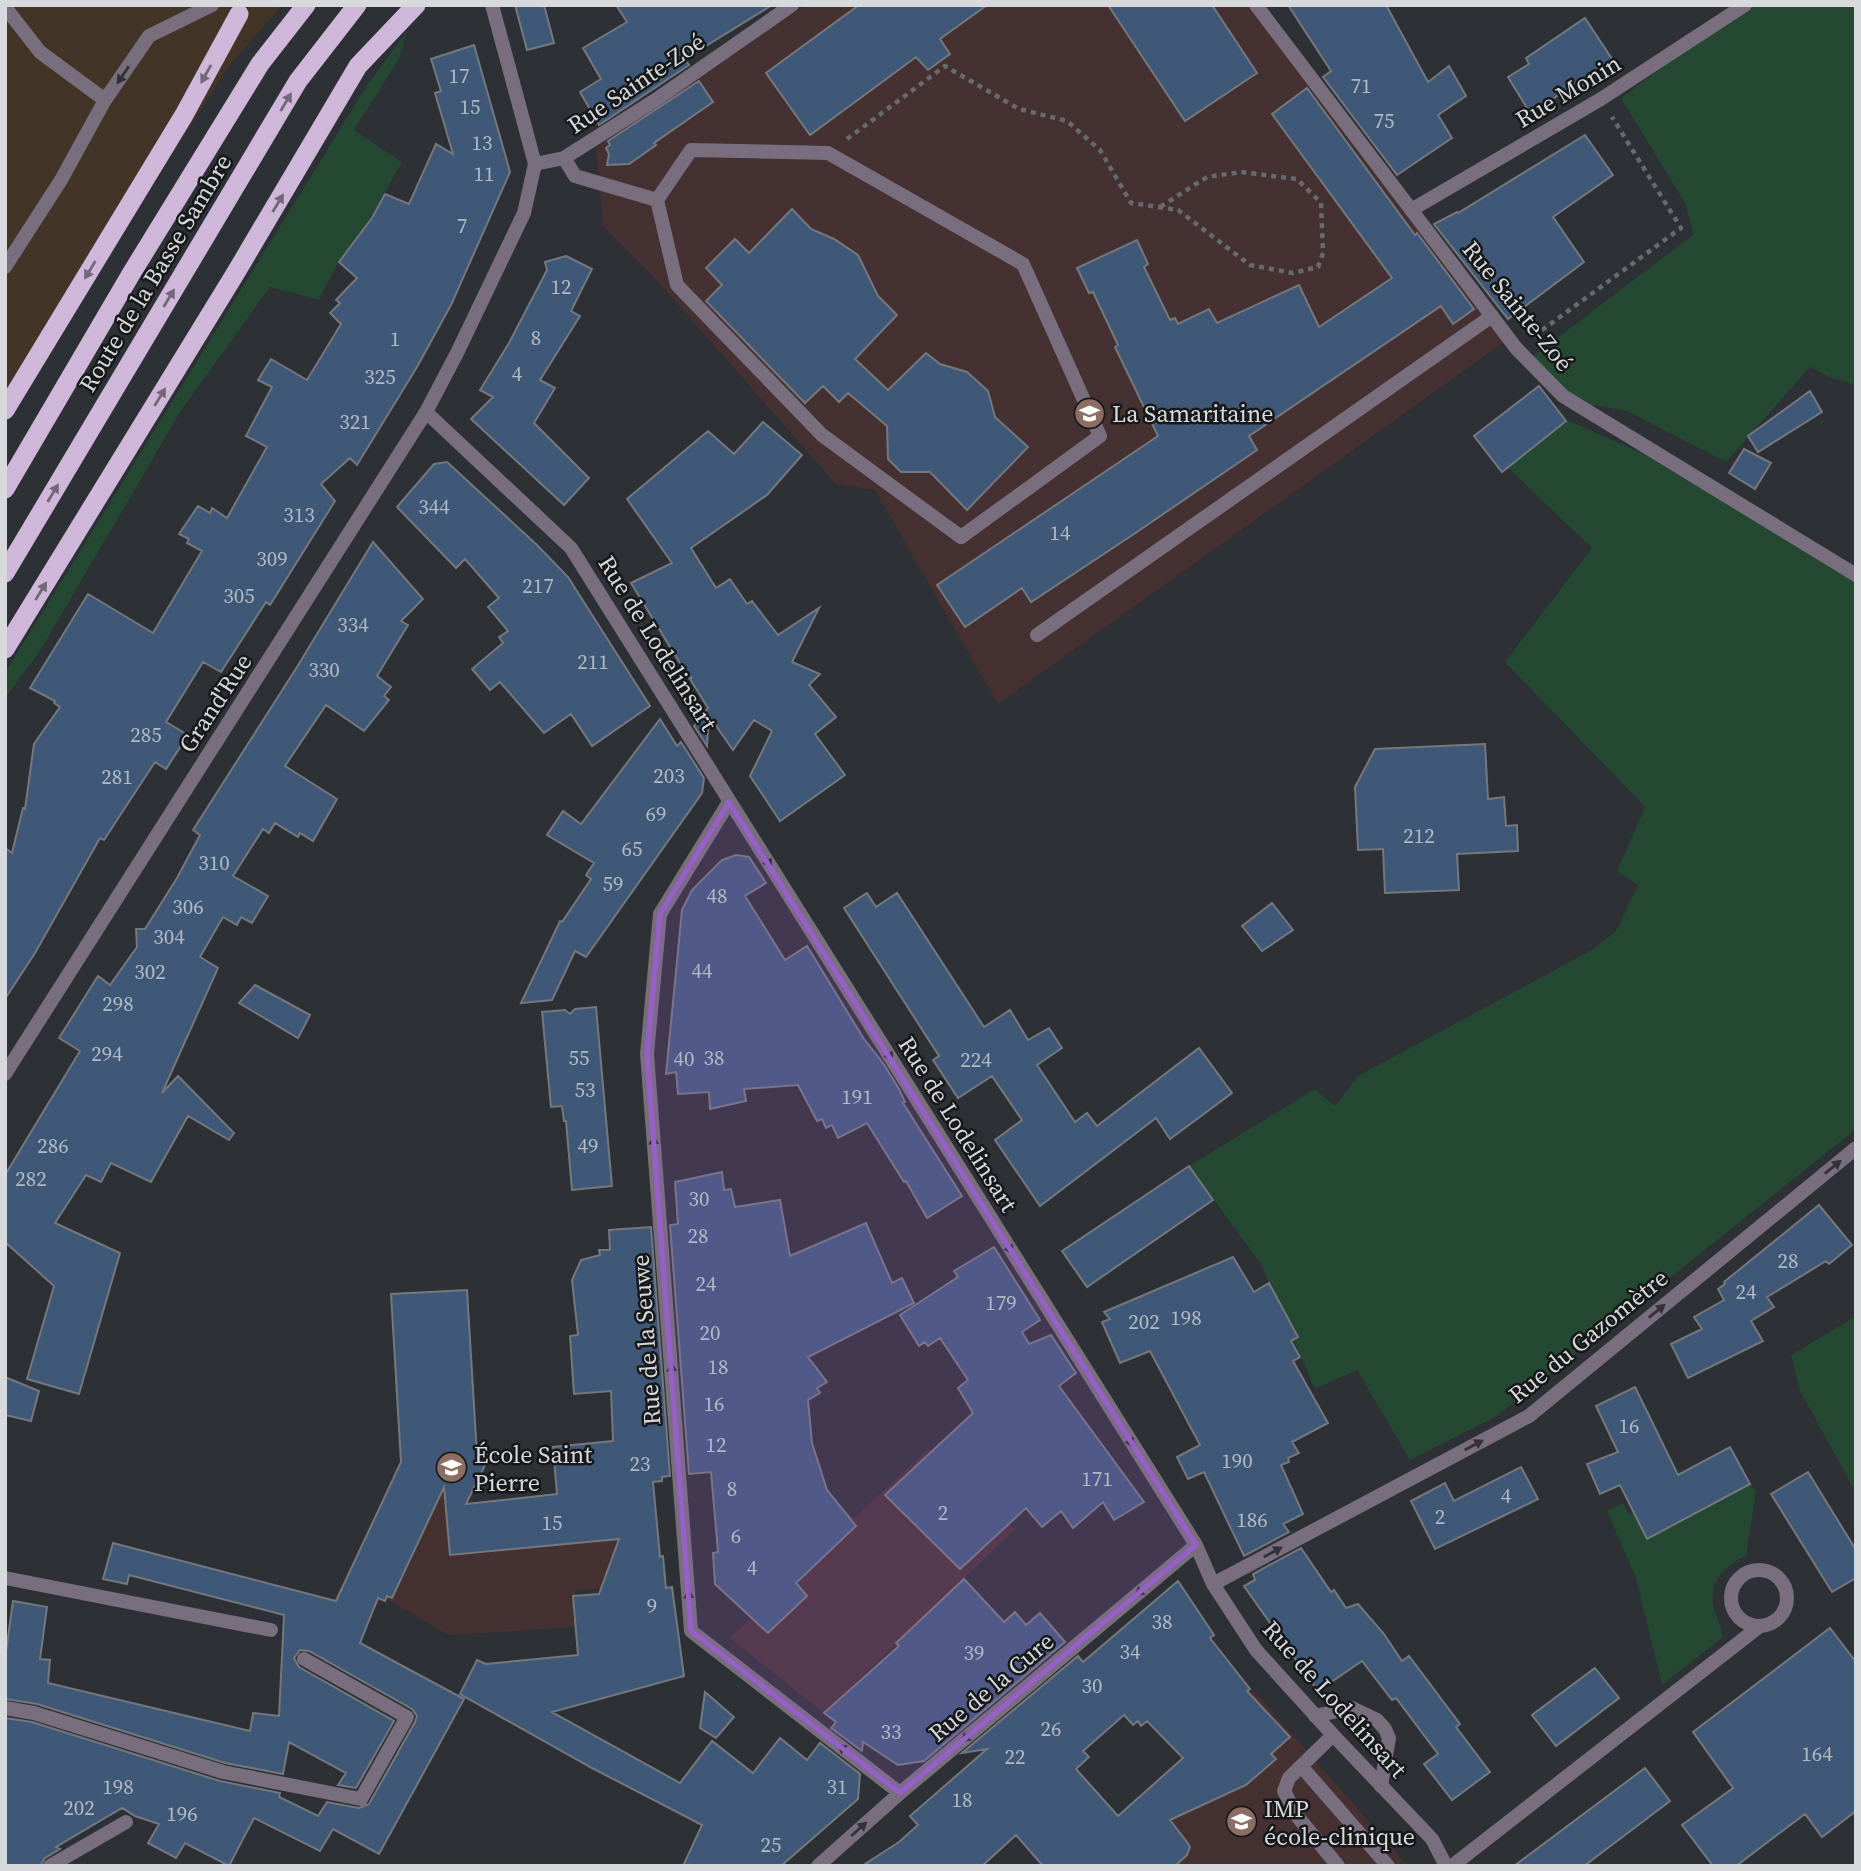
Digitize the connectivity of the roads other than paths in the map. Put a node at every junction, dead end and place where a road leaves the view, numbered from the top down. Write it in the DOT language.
graph roads {
  1 [pos="212,5"];
  2 [pos="306,5"];
  3 [pos="357,5"];
  4 [pos="416,5"];
  5 [pos="492,5"];
  6 [pos="792,5"];
  7 [pos="1256,5"];
  8 [pos="1745,5"];
  9 [pos="5,7"];
  10 [pos="241,10"];
  11 [pos="105,100"];
  12 [pos="564,158"];
  13 [pos="535,164"];
  14 [pos="657,200"];
  15 [pos="1411,210"];
  16 [pos="5,267"];
  17 [pos="1492,316"];
  18 [pos="5,410"];
  19 [pos="426,412"];
  20 [pos="5,489"];
  21 [pos="5,573"];
  22 [pos="1856,575"];
  23 [pos="1037,635"];
  24 [pos="5,649"];
  25 [pos="729,802"];
  26 [pos="5,1074"];
  27 [pos="1856,1148"];
  28 [pos="1196,1545"];
  29 [pos="5,1578"];
  30 [pos="1213,1584"];
  31 [pos="1760,1626"];
  32 [pos="271,1630"];
  33 [pos="304,1659"];
  34 [pos="5,1708"];
  35 [pos="1315,1716"];
  36 [pos="1333,1735"];
  37 [pos="1301,1766"];
  38 [pos="1381,1786"];
  39 [pos="900,1793"];
  40 [pos="126,1822"];
  41 [pos="50,1866"];
  42 [pos="818,1866"];
  43 [pos="1338,1866"];
  44 [pos="1388,1866"];
  45 [pos="1446,1866"];
  46 [pos="1452,1866"];
  1 -- 11 [label="street, one-way"];
  2 -- 20 [label="highway, Route de la Basse Sambre"];
  21 -- 3 [label="highway, Route de la Basse Sambre, one-way"];
  24 -- 4 [label="highway, one-way"];
  5 -- 13 [label="street"];
  6 -- 12 [label="street, Rue Sainte-Zoé"];
  7 -- 15 [label="street, Rue Sainte-Zoé"];
  8 -- 15 [label="street, Rue Monin"];
  9 -- 11 [label="street"];
  10 -- 18 [label="highway, one-way"];
  11 -- 16 [label="street"];
  12 -- 13 [label="street, Rue Sainte-Zoé"];
  12 -- 14 [label="street"];
  13 -- 19 [label="street, Grand'Rue"];
  14 -- 14 [label="street"];
  15 -- 17 [label="street, Rue Sainte-Zoé"];
  17 -- 22 [label="street, Rue Sainte-Zoé"];
  17 -- 23 [label="street"];
  19 -- 25 [label="street, Rue de Lodelinsart"];
  19 -- 26 [label="street, Grand'Rue"];
  25 -- 28 [label="street, Rue de Lodelinsart, one-way"];
  39 -- 25 [label="street, Rue de la Seuwe, one-way"];
  30 -- 27 [label="street, Rue du Gazomètre, one-way"];
  28 -- 30 [label="street, Rue de Lodelinsart"];
  28 -- 39 [label="street, Rue de la Cure, one-way"];
  29 -- 32 [label="street"];
  30 -- 35 [label="street, Rue de Lodelinsart"];
  31 -- 31 [label="street"];
  31 -- 46 [label="street"];
  33 -- 34 [label="street"];
  35 -- 36 [label="street, Rue de Lodelinsart"];
  35 -- 38 [label="street"];
  36 -- 37 [label="street"];
  36 -- 38 [label="street, Rue de Lodelinsart"];
  37 -- 43 [label="street"];
  37 -- 44 [label="street"];
  38 -- 45 [label="street, Rue de Lodelinsart"];
  42 -- 39 [label="street, Rue de la Cure, one-way"];
  40 -- 41 [label="street"];
}
